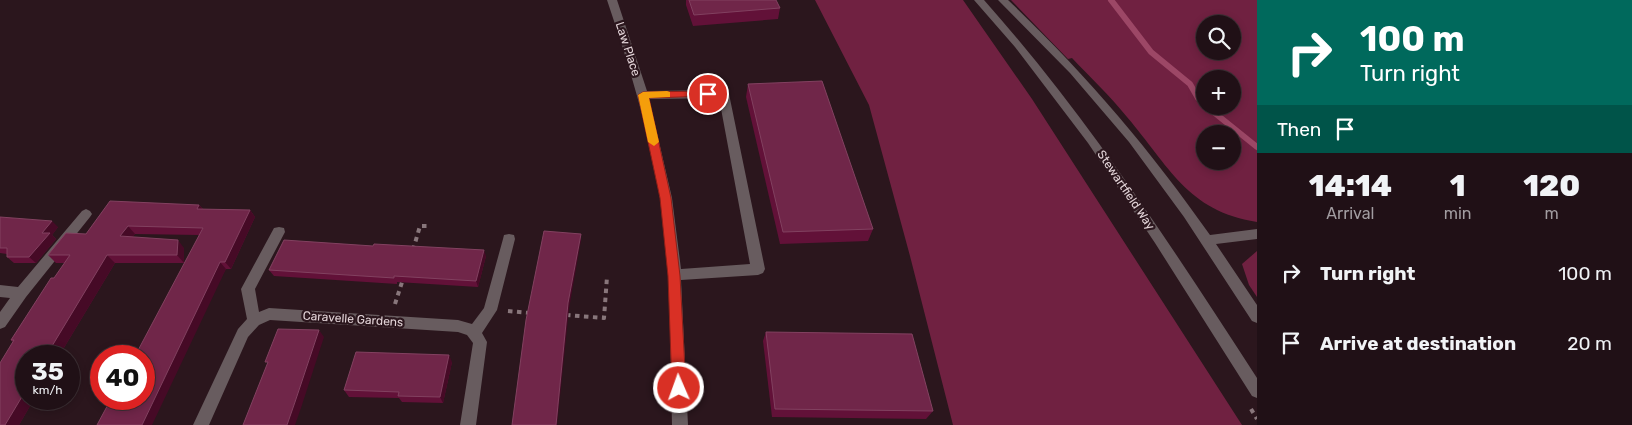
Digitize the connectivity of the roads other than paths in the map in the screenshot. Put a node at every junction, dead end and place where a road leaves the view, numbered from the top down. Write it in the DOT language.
graph roads {
  1 [pos="612,0"];
  2 [pos="979,0"];
  3 [pos="1003,0"];
  4 [pos="643,95"];
  5 [pos="86,214"];
  6 [pos="279,232"];
  7 [pos="1257,234"];
  8 [pos="509,239"];
  9 [pos="1207,240"];
  10 [pos="674,276"];
  11 [pos="0,291"];
  12 [pos="21,293"];
  13 [pos="1257,317"];
  14 [pos="254,321"];
  15 [pos="0,323"];
  16 [pos="474,332"];
  17 [pos="1257,391"];
  18 [pos="201,425"];
  19 [pos="468,425"];
  20 [pos="680,425"];
  1 -- 4 [label="street, Law Place"];
  2 -- 17 [label="street, Stewartfield Way"];
  3 -- 9 [label="street"];
  4 -- 10 [label="street, Law Place"];
  4 -- 10 [label="street"];
  5 -- 12 [label="street"];
  6 -- 14 [label="street"];
  7 -- 9 [label="street"];
  8 -- 16 [label="street"];
  9 -- 13 [label="street"];
  10 -- 20 [label="street, Law Place"];
  11 -- 12 [label="street"];
  12 -- 15 [label="street"];
  14 -- 16 [label="street, Caravelle Gardens"];
  14 -- 18 [label="street"];
  16 -- 19 [label="street"];
}
